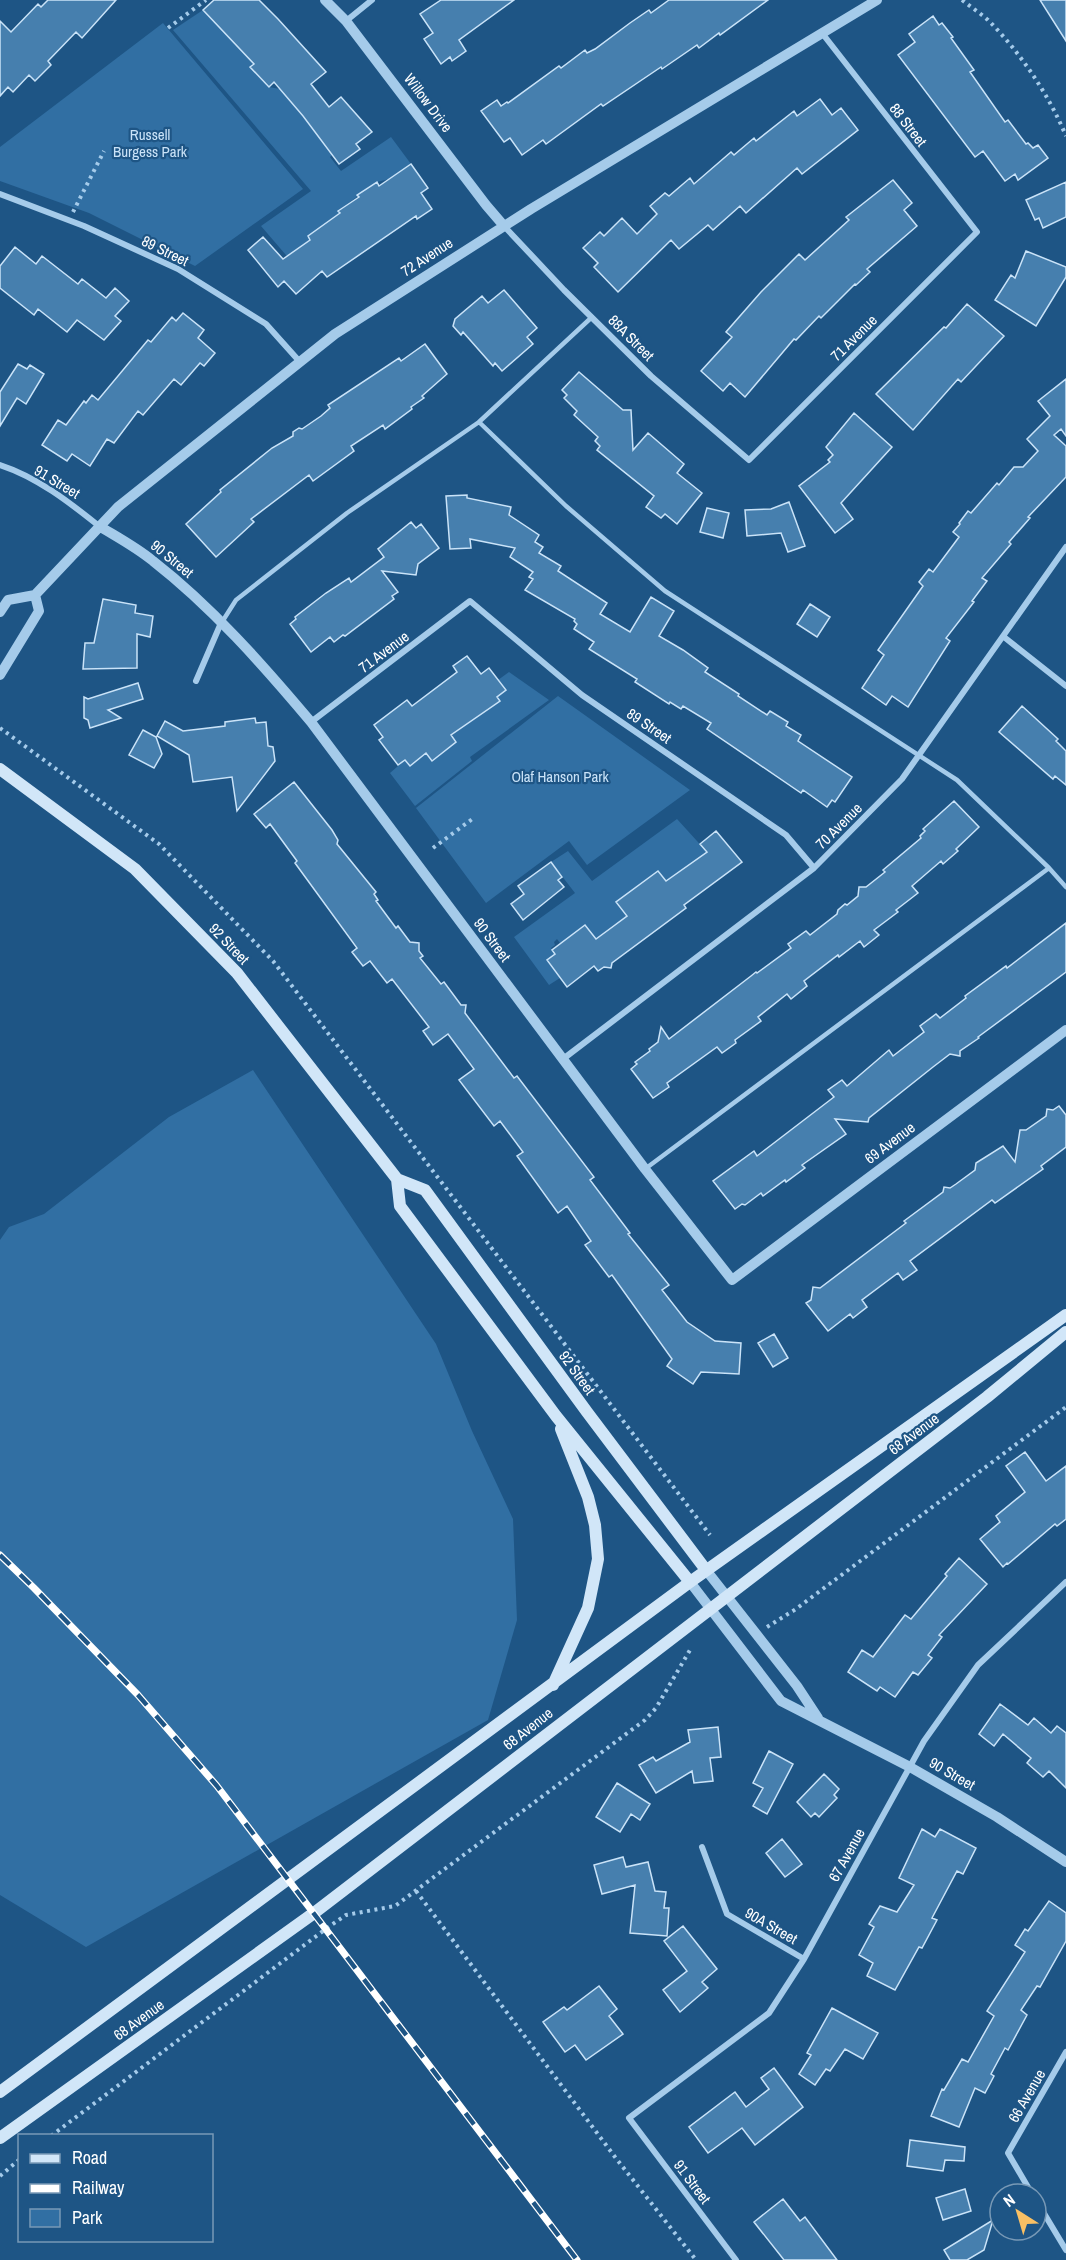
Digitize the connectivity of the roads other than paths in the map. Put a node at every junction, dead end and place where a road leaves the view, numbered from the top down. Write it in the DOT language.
graph roads {
  1 [pos="325,0"];
  2 [pos="372,0"];
  3 [pos="877,0"];
  4 [pos="346,21"];
  5 [pos="821,32"];
  6 [pos="0,194"];
  7 [pos="504,226"];
  8 [pos="977,232"];
  9 [pos="592,317"];
  10 [pos="300,362"];
  11 [pos="479,422"];
  12 [pos="748,460"];
  13 [pos="0,465"];
  14 [pos="99,526"];
  15 [pos="1066,547"];
  16 [pos="35,595"];
  17 [pos="470,602"];
  18 [pos="0,612"];
  19 [pos="221,623"];
  20 [pos="1004,637"];
  21 [pos="0,675"];
  22 [pos="196,681"];
  23 [pos="1066,686"];
  24 [pos="311,722"];
  25 [pos="919,756"];
  26 [pos="0,770"];
  27 [pos="814,868"];
  28 [pos="1049,868"];
  29 [pos="1066,887"];
  30 [pos="1066,1030"];
  31 [pos="563,1059"];
  32 [pos="645,1169"];
  33 [pos="397,1179"];
  34 [pos="732,1280"];
  35 [pos="1066,1315"];
  36 [pos="1066,1332"];
  37 [pos="556,1416"];
  38 [pos="706,1570"];
  39 [pos="690,1582"];
  40 [pos="1066,1582"];
  41 [pos="726,1597"];
  42 [pos="710,1608"];
  43 [pos="552,1686"];
  44 [pos="818,1719"];
  45 [pos="910,1767"];
  46 [pos="702,1847"];
  47 [pos="1066,1862"];
  48 [pos="804,1959"];
  49 [pos="1066,2052"];
  50 [pos="0,2092"];
  51 [pos="628,2118"];
  52 [pos="0,2138"];
  53 [pos="1025,2182"];
  54 [pos="1048,2220"];
  55 [pos="1066,2250"];
  56 [pos="736,2260"];
  1 -- 4 [label="street, Willow Drive"];
  2 -- 4 [label="street"];
  3 -- 5 [label="street, 72 Avenue"];
  4 -- 7 [label="street, Willow Drive"];
  5 -- 7 [label="street, 72 Avenue"];
  5 -- 8 [label="street, 88 Street"];
  6 -- 10 [label="street, 89 Street"];
  7 -- 9 [label="street, 88A Street"];
  7 -- 10 [label="street, 72 Avenue"];
  8 -- 12 [label="street, 71 Avenue"];
  9 -- 11 [label="lane"];
  9 -- 12 [label="street, 88A Street"];
  10 -- 14 [label="street, 72 Avenue"];
  11 -- 19 [label="lane"];
  11 -- 25 [label="lane"];
  13 -- 14 [label="street, 91 Street"];
  14 -- 16 [label="street, 72 Avenue"];
  14 -- 19 [label="street, 90 Street"];
  15 -- 20 [label="street, 70 Avenue"];
  16 -- 18 [label="street"];
  16 -- 21 [label="street"];
  17 -- 24 [label="street, 71 Avenue"];
  17 -- 27 [label="street, 89 Street"];
  19 -- 22 [label="street"];
  19 -- 24 [label="street, 90 Street"];
  20 -- 23 [label="street"];
  20 -- 25 [label="street, 70 Avenue"];
  24 -- 31 [label="street, 90 Street"];
  25 -- 27 [label="street, 70 Avenue"];
  25 -- 28 [label="lane"];
  26 -- 33 [label="main road, 92 Street"];
  27 -- 31 [label="street, 70 Avenue"];
  28 -- 29 [label="lane"];
  28 -- 32 [label="lane"];
  30 -- 34 [label="street, 69 Avenue"];
  31 -- 32 [label="street, 90 Street"];
  32 -- 34 [label="street, 90 Street"];
  33 -- 37 [label="main road, 92 Street"];
  33 -- 38 [label="main road, 92 Street"];
  35 -- 38 [label="main road, 68 Avenue"];
  36 -- 41 [label="main road, 68 Avenue"];
  37 -- 39 [label="main road, 92 Street"];
  37 -- 43 [label="main road"];
  38 -- 39 [label="main road, 68 Avenue"];
  38 -- 41 [label="street, 92 Street"];
  39 -- 42 [label="street, 92 Street"];
  39 -- 43 [label="main road, 68 Avenue"];
  40 -- 45 [label="street, 67 Avenue"];
  41 -- 42 [label="main road, 68 Avenue"];
  41 -- 44 [label="street, 90 Street"];
  42 -- 44 [label="street, 90 Street"];
  42 -- 52 [label="main road, 68 Avenue"];
  43 -- 50 [label="main road, 68 Avenue"];
  44 -- 45 [label="street, 90 Street"];
  45 -- 47 [label="street, 90 Street"];
  45 -- 48 [label="street, 67 Avenue"];
  46 -- 48 [label="street, 90A Street"];
  48 -- 51 [label="street, 67 Avenue"];
  49 -- 53 [label="street, 66 Avenue"];
  51 -- 56 [label="street, 91 Street"];
  54 -- 55 [label="street"];
}
